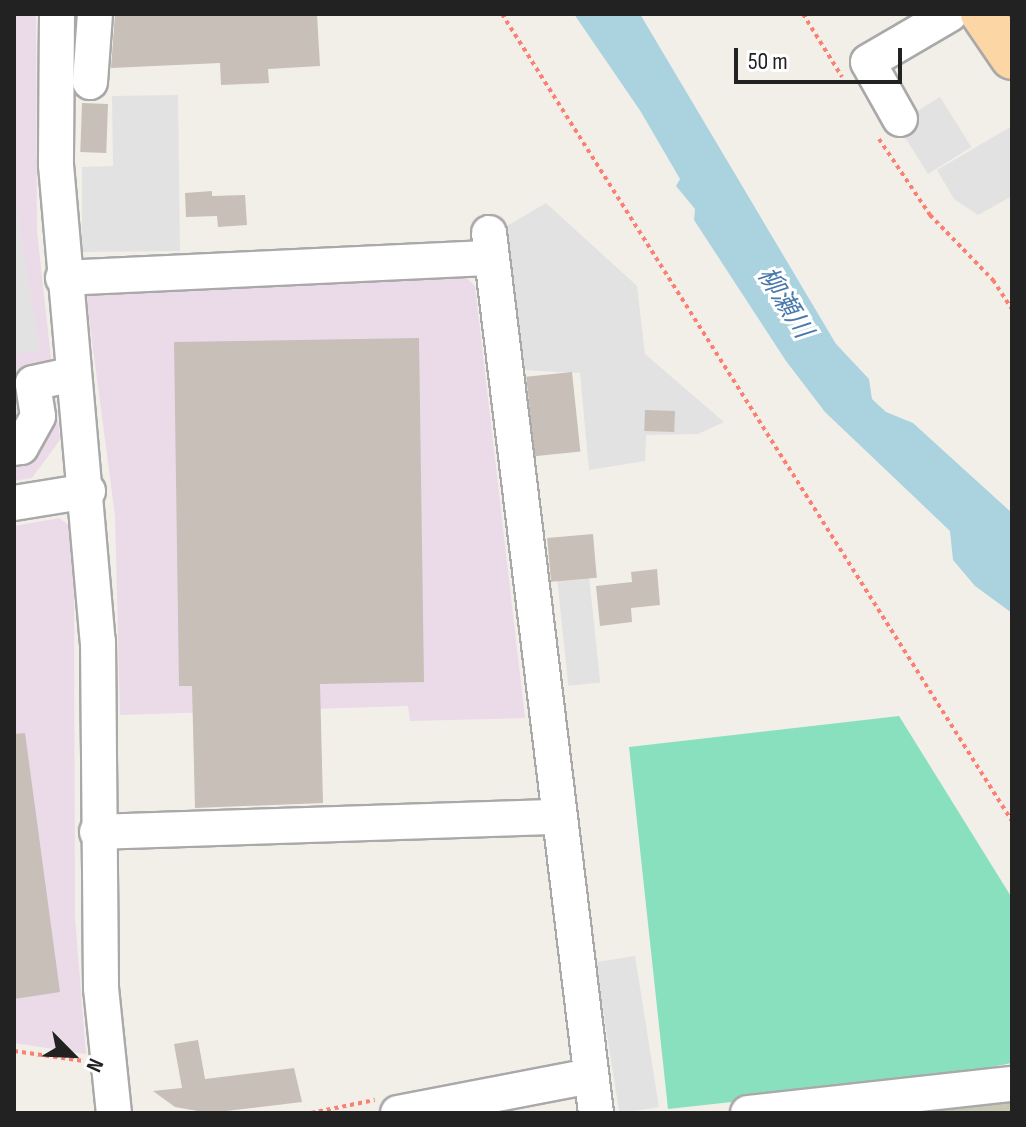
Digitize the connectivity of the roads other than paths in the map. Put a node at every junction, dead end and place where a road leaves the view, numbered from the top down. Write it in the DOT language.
graph roads {
  1 [pos="57,14"];
  2 [pos="95,14"];
  3 [pos="950,14"];
  4 [pos="982,14"];
  5 [pos="1012,58"];
  6 [pos="90,82"];
  7 [pos="889,128"];
  8 [pos="63,278"];
  9 [pos="74,374"];
  10 [pos="14,448"];
  11 [pos="88,491"];
  12 [pos="14,503"];
  13 [pos="557,817"];
  14 [pos="97,832"];
  15 [pos="590,1076"];
  16 [pos="1012,1084"];
  17 [pos="392,1106"];
  18 [pos="114,1113"];
  19 [pos="596,1113"];
  20 [pos="748,1113"];
  1 -- 8 [label="street"];
  2 -- 6 [label="street"];
  3 -- 7 [label="street"];
  4 -- 5 [label="main road"];
  8 -- 9 [label="street"];
  8 -- 13 [label="street"];
  9 -- 10 [label="street"];
  9 -- 11 [label="street"];
  11 -- 12 [label="street"];
  11 -- 14 [label="street"];
  13 -- 14 [label="street"];
  13 -- 15 [label="street"];
  14 -- 18 [label="street"];
  15 -- 17 [label="street"];
  15 -- 19 [label="street"];
  16 -- 20 [label="street"];
}
